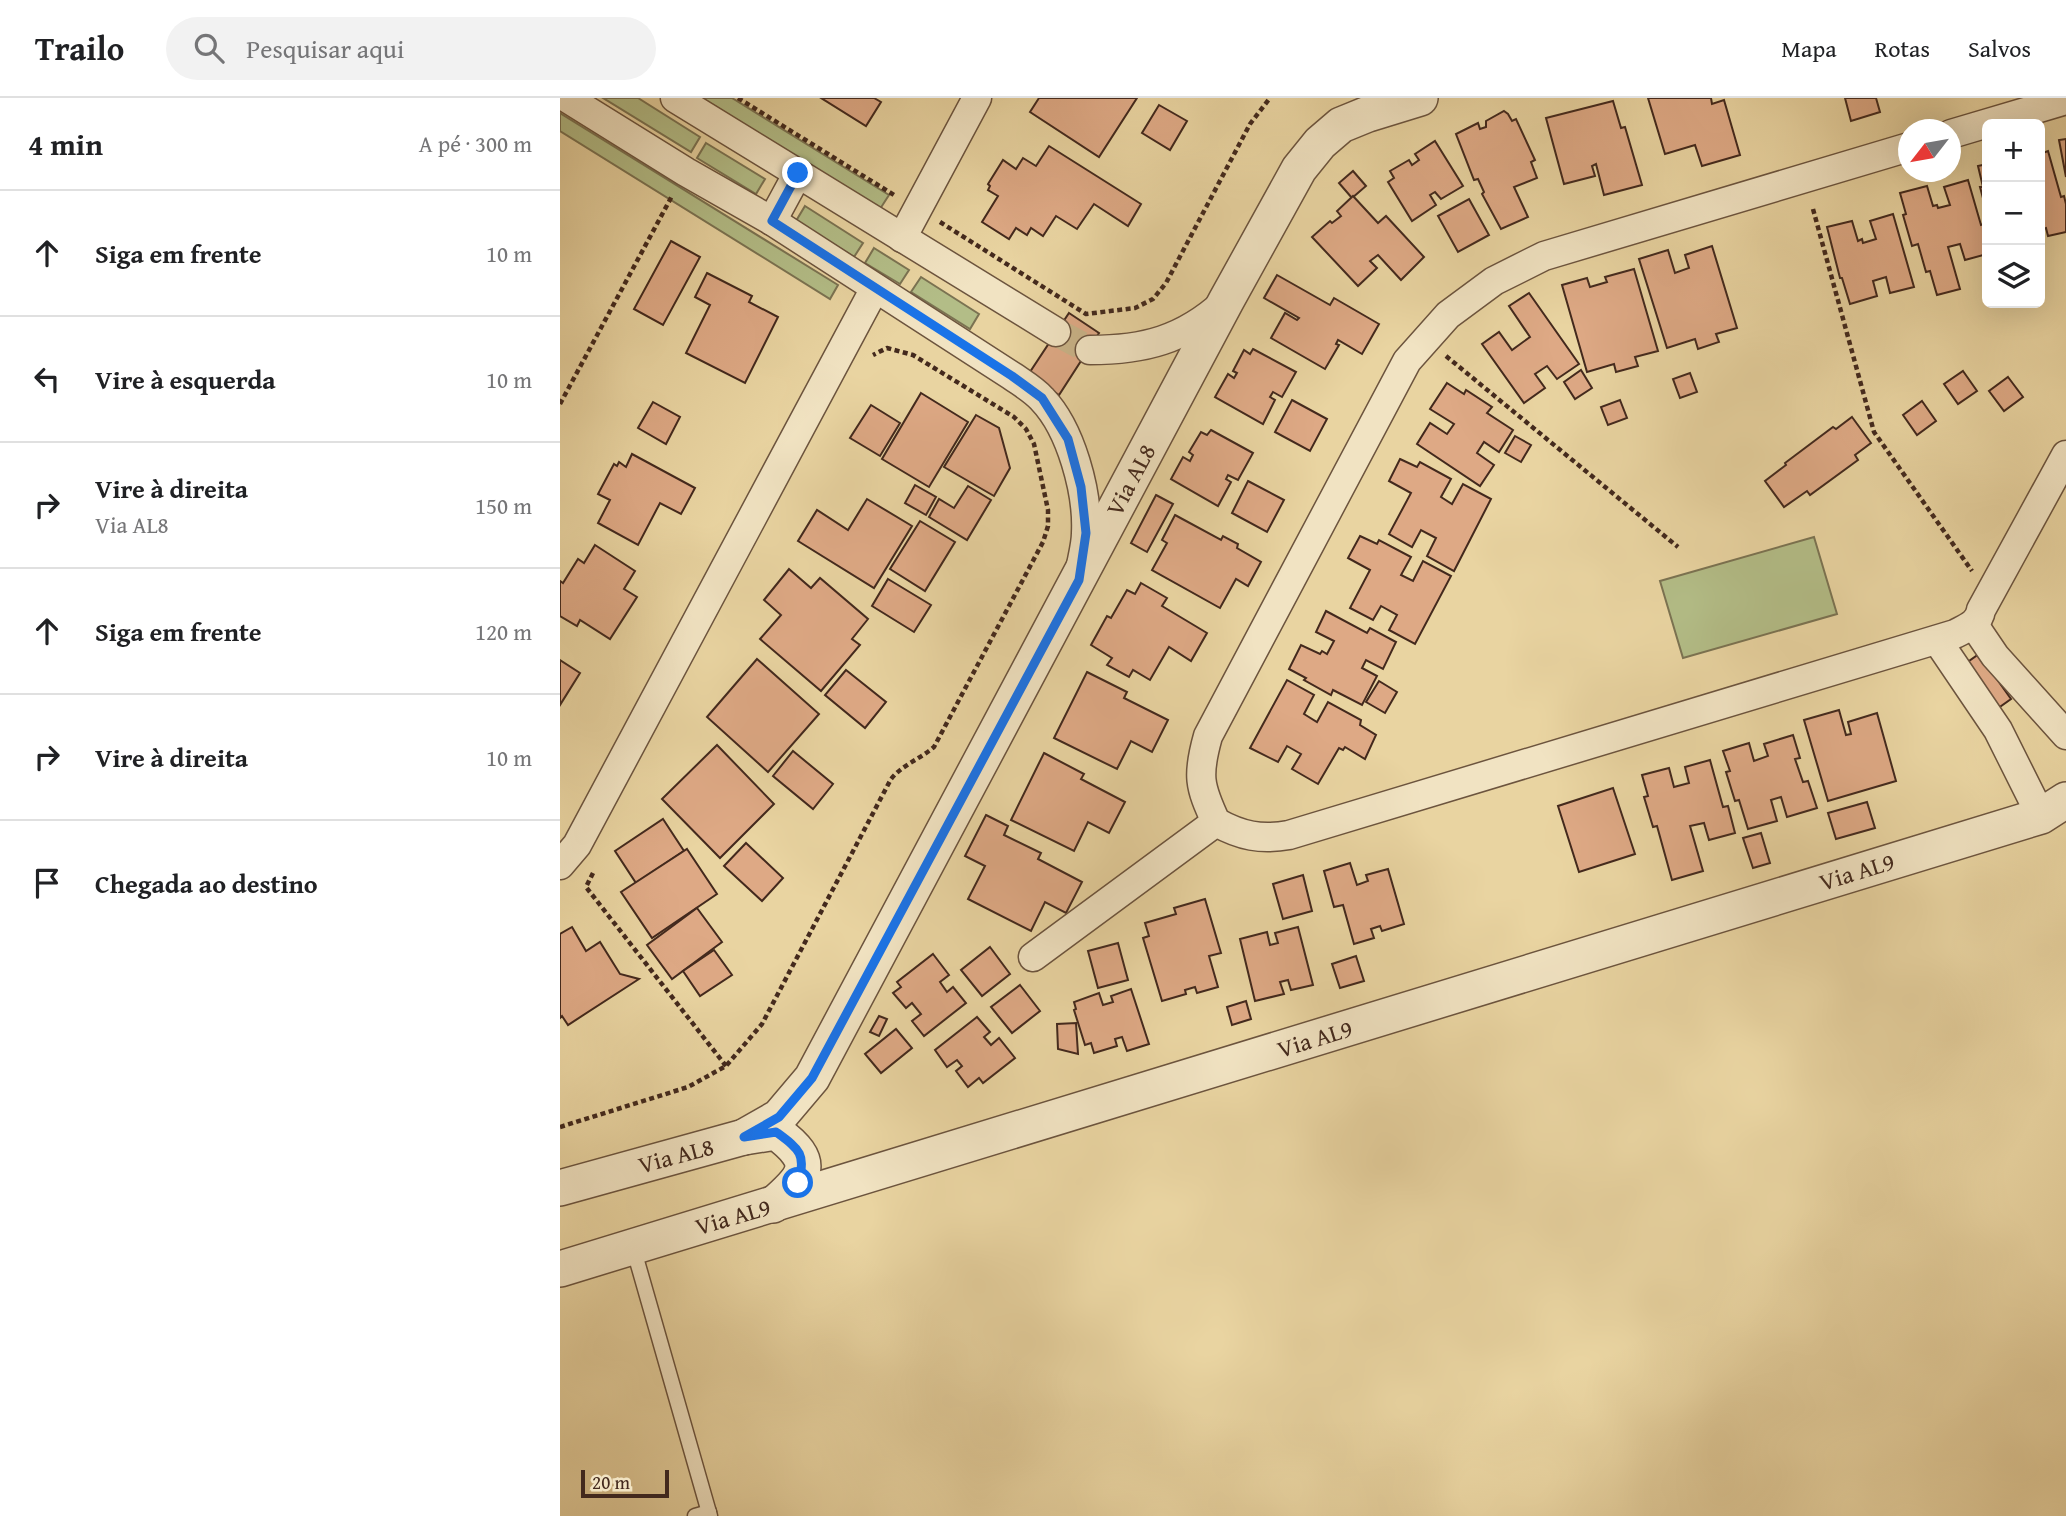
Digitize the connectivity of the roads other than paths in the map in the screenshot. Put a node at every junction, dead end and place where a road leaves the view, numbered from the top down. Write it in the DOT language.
graph roads {
  1 [pos="567,98"];
  2 [pos="675,98"];
  3 [pos="977,98"];
  4 [pos="1420,98"];
  5 [pos="2066,100"];
  6 [pos="1961,131"];
  7 [pos="1898,150"];
  8 [pos="798,173"];
  9 [pos="772,221"];
  10 [pos="902,238"];
  11 [pos="875,288"];
  12 [pos="1226,302"];
  13 [pos="1056,332"];
  14 [pos="1090,349"];
  15 [pos="2066,455"];
  16 [pos="1079,580"];
  17 [pos="1973,625"];
  18 [pos="1937,640"];
  19 [pos="2066,735"];
  20 [pos="2058,813"];
  21 [pos="1216,822"];
  22 [pos="560,865"];
  23 [pos="1033,957"];
  24 [pos="744,1137"];
  25 [pos="560,1188"];
  26 [pos="773,1205"];
  27 [pos="633,1247"];
  28 [pos="560,1269"];
  29 [pos="705,1515"];
  1 -- 9 [label="street"];
  2 -- 8 [label="street"];
  3 -- 10 [label="street"];
  4 -- 12 [label="street, Via AL8"];
  5 -- 6 [label="street"];
  7 -- 21 [label="street"];
  8 -- 9 [label="street"];
  8 -- 10 [label="street"];
  9 -- 11 [label="street"];
  10 -- 13 [label="street"];
  11 -- 16 [label="street"];
  11 -- 22 [label="street"];
  12 -- 14 [label="street"];
  12 -- 16 [label="street, Via AL8"];
  15 -- 17 [label="street"];
  16 -- 24 [label="street, Via AL8"];
  17 -- 18 [label="street"];
  17 -- 19 [label="street"];
  18 -- 20 [label="street"];
  18 -- 21 [label="street"];
  20 -- 26 [label="street, Via AL9"];
  21 -- 23 [label="street"];
  24 -- 25 [label="street, Via AL8"];
  24 -- 26 [label="street"];
  26 -- 27 [label="street, Via AL9"];
  27 -- 28 [label="street, Via AL9"];
  27 -- 29 [label="lane"];
}
